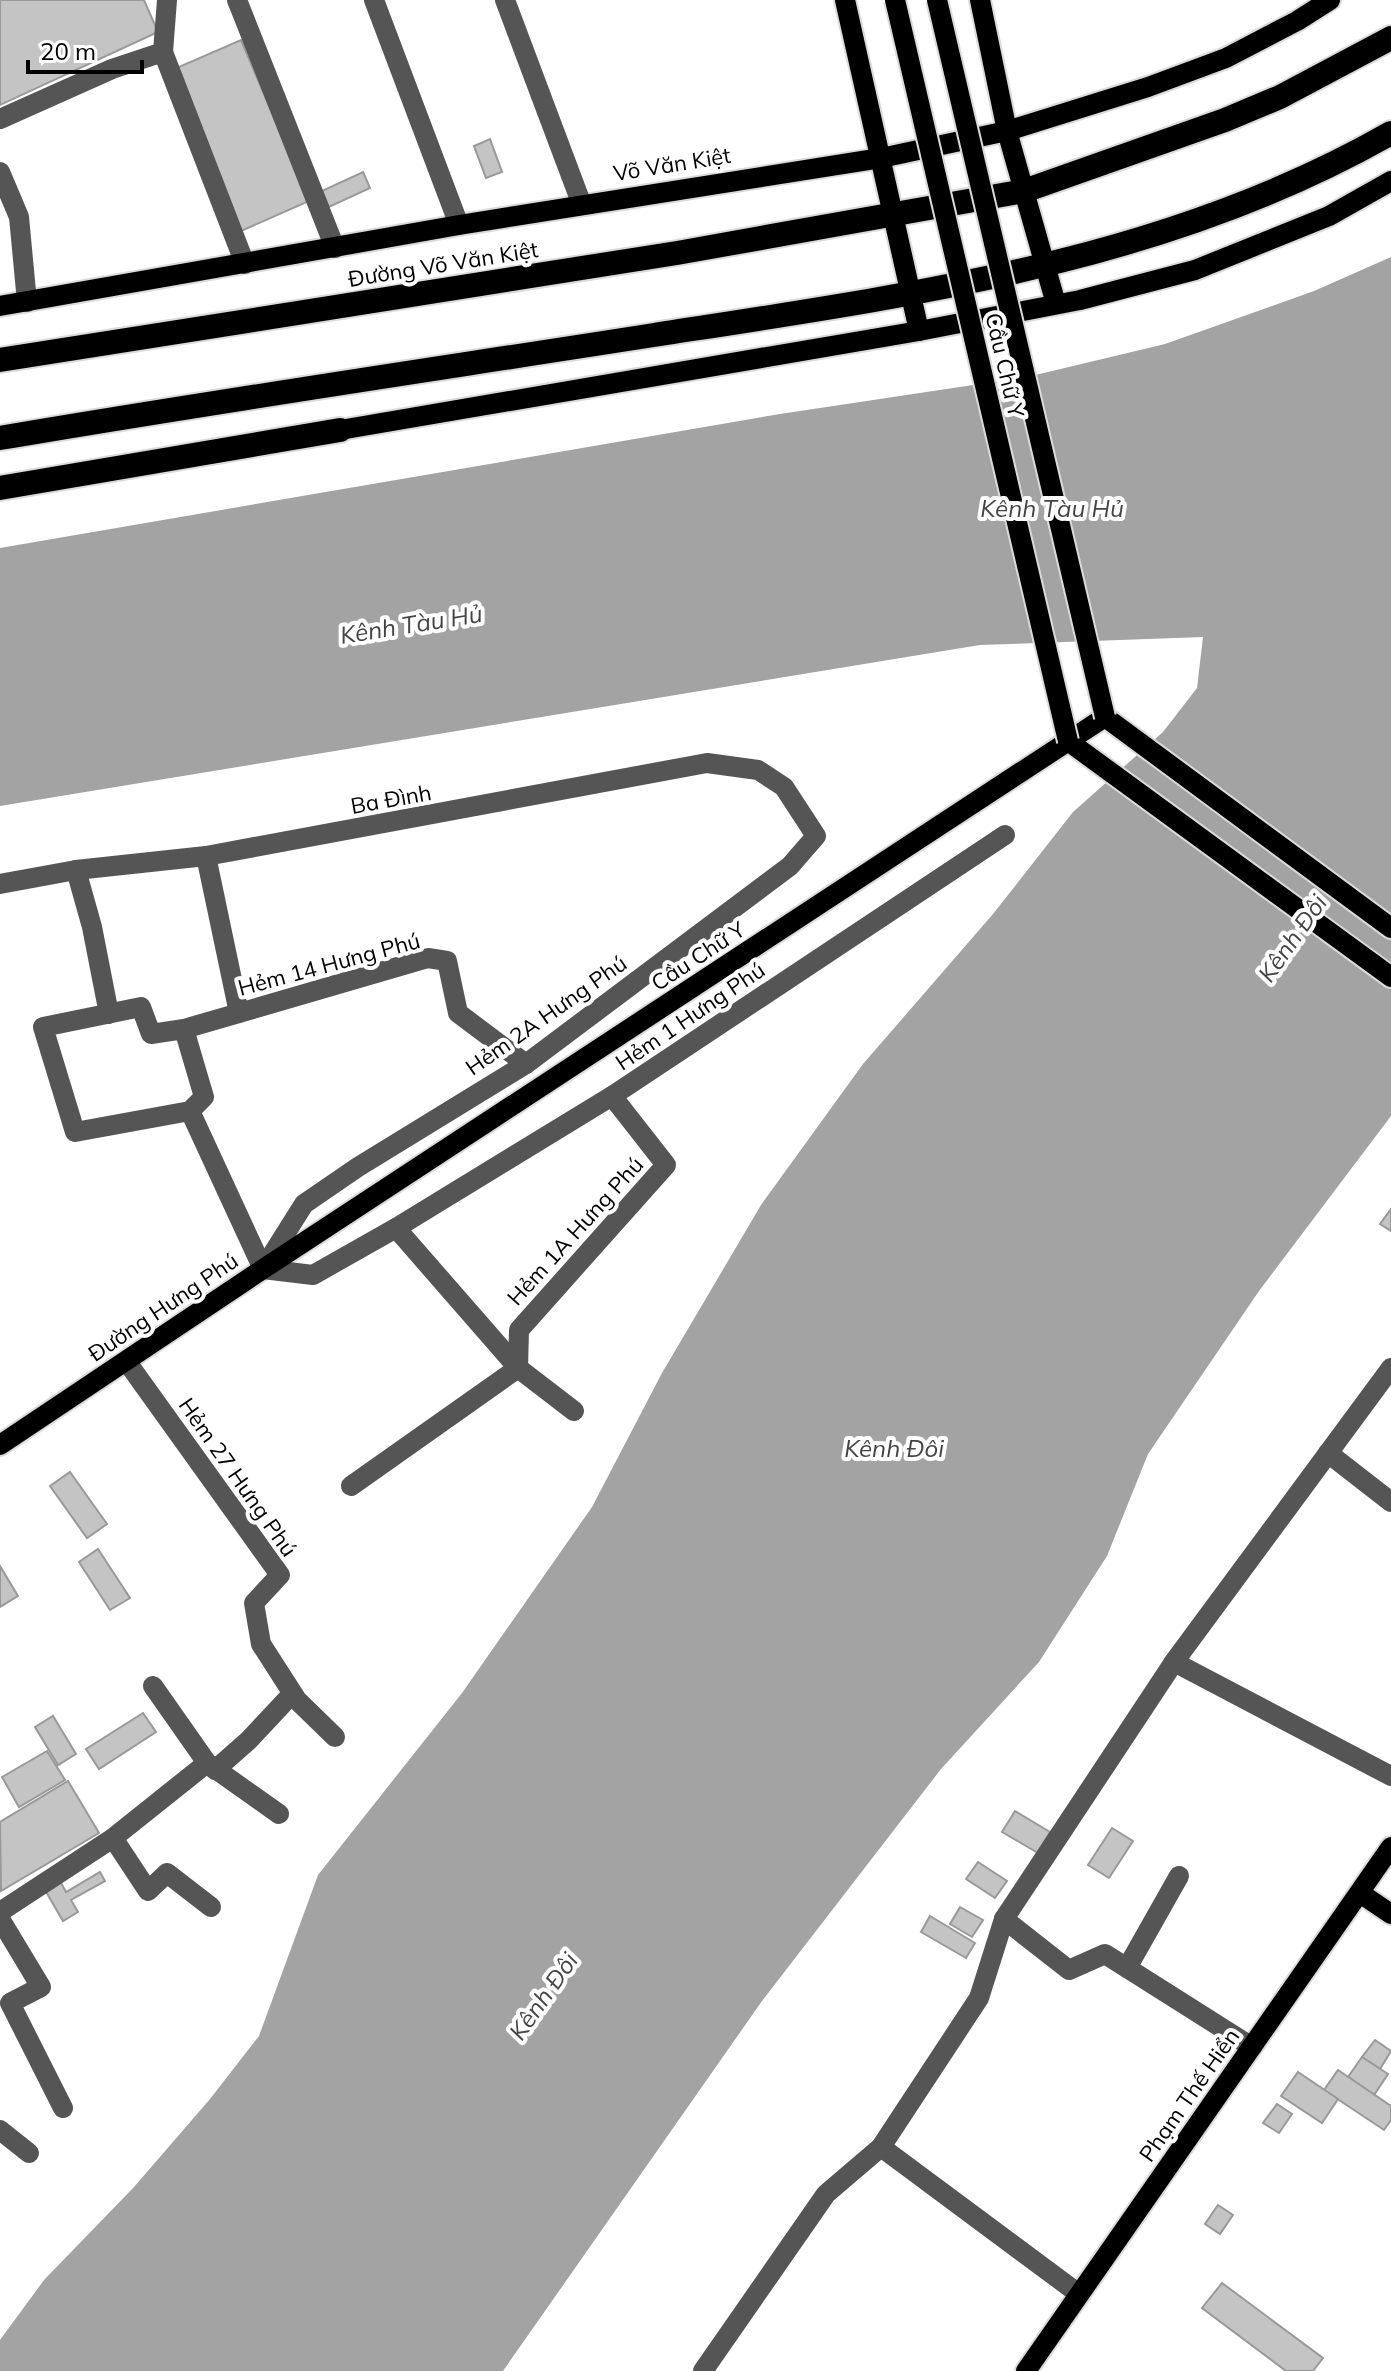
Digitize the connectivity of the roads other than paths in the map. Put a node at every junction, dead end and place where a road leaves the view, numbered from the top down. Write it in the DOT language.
graph roads {
  1 [pos="167,0"];
  2 [pos="237,0"];
  3 [pos="374,0"];
  4 [pos="505,0"];
  5 [pos="845,0"];
  6 [pos="895,0"];
  7 [pos="937,0"];
  8 [pos="980,0"];
  9 [pos="1330,0"];
  10 [pos="1391,38"];
  11 [pos="163,52"];
  12 [pos="0,119"];
  13 [pos="1007,131"];
  14 [pos="1391,133"];
  15 [pos="881,158"];
  16 [pos="0,172"];
  17 [pos="1391,181"];
  18 [pos="1024,191"];
  19 [pos="582,205"];
  20 [pos="894,214"];
  21 [pos="459,225"];
  22 [pos="335,248"];
  23 [pos="245,264"];
  24 [pos="1044,265"];
  25 [pos="911,295"];
  26 [pos="27,302"];
  27 [pos="1056,304"];
  28 [pos="0,306"];
  29 [pos="919,331"];
  30 [pos="0,360"];
  31 [pos="340,430"];
  32 [pos="0,438"];
  33 [pos="0,488"];
  34 [pos="1105,717"];
  35 [pos="1068,741"];
  36 [pos="784,787"];
  37 [pos="1005,835"];
  38 [pos="206,856"];
  39 [pos="76,870"];
  40 [pos="0,884"];
  41 [pos="1391,928"];
  42 [pos="1391,977"];
  43 [pos="239,1013"];
  44 [pos="109,1014"];
  45 [pos="184,1029"];
  46 [pos="526,1064"];
  47 [pos="612,1096"];
  48 [pos="190,1111"];
  49 [pos="354,1210"];
  50 [pos="396,1228"];
  51 [pos="263,1269"];
  52 [pos="127,1362"];
  53 [pos="518,1368"];
  54 [pos="1391,1368"];
  55 [pos="574,1411"];
  56 [pos="0,1445"];
  57 [pos="1328,1453"];
  58 [pos="351,1486"];
  59 [pos="1391,1502"];
  60 [pos="1174,1662"];
  61 [pos="153,1686"];
  62 [pos="292,1694"];
  63 [pos="335,1737"];
  64 [pos="211,1767"];
  65 [pos="1391,1776"];
  66 [pos="279,1814"];
  67 [pos="113,1838"];
  68 [pos="1391,1847"];
  69 [pos="1179,1876"];
  70 [pos="1360,1893"];
  71 [pos="211,1907"];
  72 [pos="0,1912"];
  73 [pos="1391,1914"];
  74 [pos="0,1919"];
  75 [pos="1004,1919"];
  76 [pos="1127,1968"];
  77 [pos="1252,2047"];
  78 [pos="63,2108"];
  79 [pos="0,2130"];
  80 [pos="881,2147"];
  81 [pos="29,2153"];
  82 [pos="1079,2294"];
  83 [pos="703,2371"];
  84 [pos="1026,2371"];
  1 -- 11 [label="street"];
  2 -- 22 [label="street"];
  3 -- 21 [label="street"];
  4 -- 19 [label="street"];
  5 -- 15 [label="main road"];
  6 -- 35 [label="main road, Cầu Chữ Y, bridge"];
  7 -- 34 [label="main road, Cầu Chữ Y, bridge"];
  8 -- 13 [label="main road"];
  9 -- 13 [label="main road, Võ Văn Kiệt"];
  10 -- 18 [label="highway"];
  11 -- 12 [label="street"];
  11 -- 23 [label="street"];
  13 -- 15 [label="main road, Võ Văn Kiệt"];
  13 -- 18 [label="main road"];
  14 -- 24 [label="highway"];
  15 -- 19 [label="main road, Võ Văn Kiệt"];
  15 -- 20 [label="main road"];
  16 -- 26 [label="street"];
  17 -- 27 [label="main road"];
  18 -- 20 [label="highway"];
  18 -- 24 [label="main road"];
  19 -- 21 [label="main road, Võ Văn Kiệt"];
  20 -- 25 [label="main road"];
  20 -- 30 [label="highway, Đường Võ Văn Kiệt"];
  21 -- 22 [label="main road, Võ Văn Kiệt"];
  22 -- 23 [label="main road, Võ Văn Kiệt"];
  23 -- 26 [label="main road, Võ Văn Kiệt"];
  24 -- 25 [label="highway"];
  24 -- 27 [label="main road"];
  25 -- 29 [label="main road"];
  25 -- 32 [label="highway"];
  26 -- 28 [label="main road, Võ Văn Kiệt"];
  27 -- 29 [label="main road"];
  29 -- 31 [label="main road"];
  31 -- 33 [label="highway"];
  34 -- 35 [label="main road, Cầu Chữ Y"];
  34 -- 41 [label="main road"];
  35 -- 42 [label="main road"];
  35 -- 49 [label="main road, Cầu Chữ Y"];
  36 -- 38 [label="street, Ba Đình"];
  36 -- 46 [label="street, Hẻm 2A Hưng Phú"];
  37 -- 47 [label="street, Hẻm 1 Hưng Phú"];
  38 -- 39 [label="street, Ba Đình"];
  38 -- 43 [label="street"];
  39 -- 40 [label="street, Ba Đình"];
  39 -- 44 [label="street"];
  43 -- 45 [label="street, Hẻm 14 Hưng Phú"];
  43 -- 46 [label="street, Hẻm 14 Hưng Phú"];
  44 -- 45 [label="street, Hẻm 14 Hưng Phú"];
  44 -- 48 [label="street, Hẻm 14 Hưng Phú"];
  45 -- 48 [label="street"];
  46 -- 51 [label="street, Hẻm 2A Hưng Phú"];
  47 -- 50 [label="street, Hẻm 1 Hưng Phú"];
  47 -- 53 [label="street, Hẻm 1A Hưng Phú"];
  48 -- 51 [label="street"];
  49 -- 51 [label="main road, Đường Hưng Phú"];
  50 -- 51 [label="street, Hẻm 1 Hưng Phú"];
  50 -- 53 [label="street"];
  51 -- 52 [label="main road, Đường Hưng Phú"];
  52 -- 56 [label="main road, Đường Hưng Phú"];
  52 -- 62 [label="street, Hẻm 27 Hưng Phú"];
  53 -- 55 [label="street"];
  53 -- 58 [label="street"];
  54 -- 57 [label="street"];
  57 -- 59 [label="street"];
  57 -- 60 [label="street"];
  60 -- 65 [label="street"];
  60 -- 75 [label="street"];
  61 -- 64 [label="street"];
  62 -- 63 [label="street, Hẻm 27 Hưng Phú"];
  62 -- 64 [label="street"];
  64 -- 66 [label="street"];
  64 -- 67 [label="street"];
  67 -- 71 [label="street"];
  67 -- 72 [label="street"];
  68 -- 70 [label="main road, Phạm Thế Hiển"];
  69 -- 76 [label="street"];
  70 -- 73 [label="main road"];
  70 -- 77 [label="main road, Phạm Thế Hiển"];
  74 -- 78 [label="street"];
  75 -- 76 [label="street"];
  75 -- 80 [label="street"];
  76 -- 77 [label="street"];
  77 -- 82 [label="main road, Phạm Thế Hiển"];
  79 -- 81 [label="street"];
  80 -- 82 [label="street"];
  80 -- 83 [label="street"];
  82 -- 84 [label="main road, Phạm Thế Hiển"];
}
